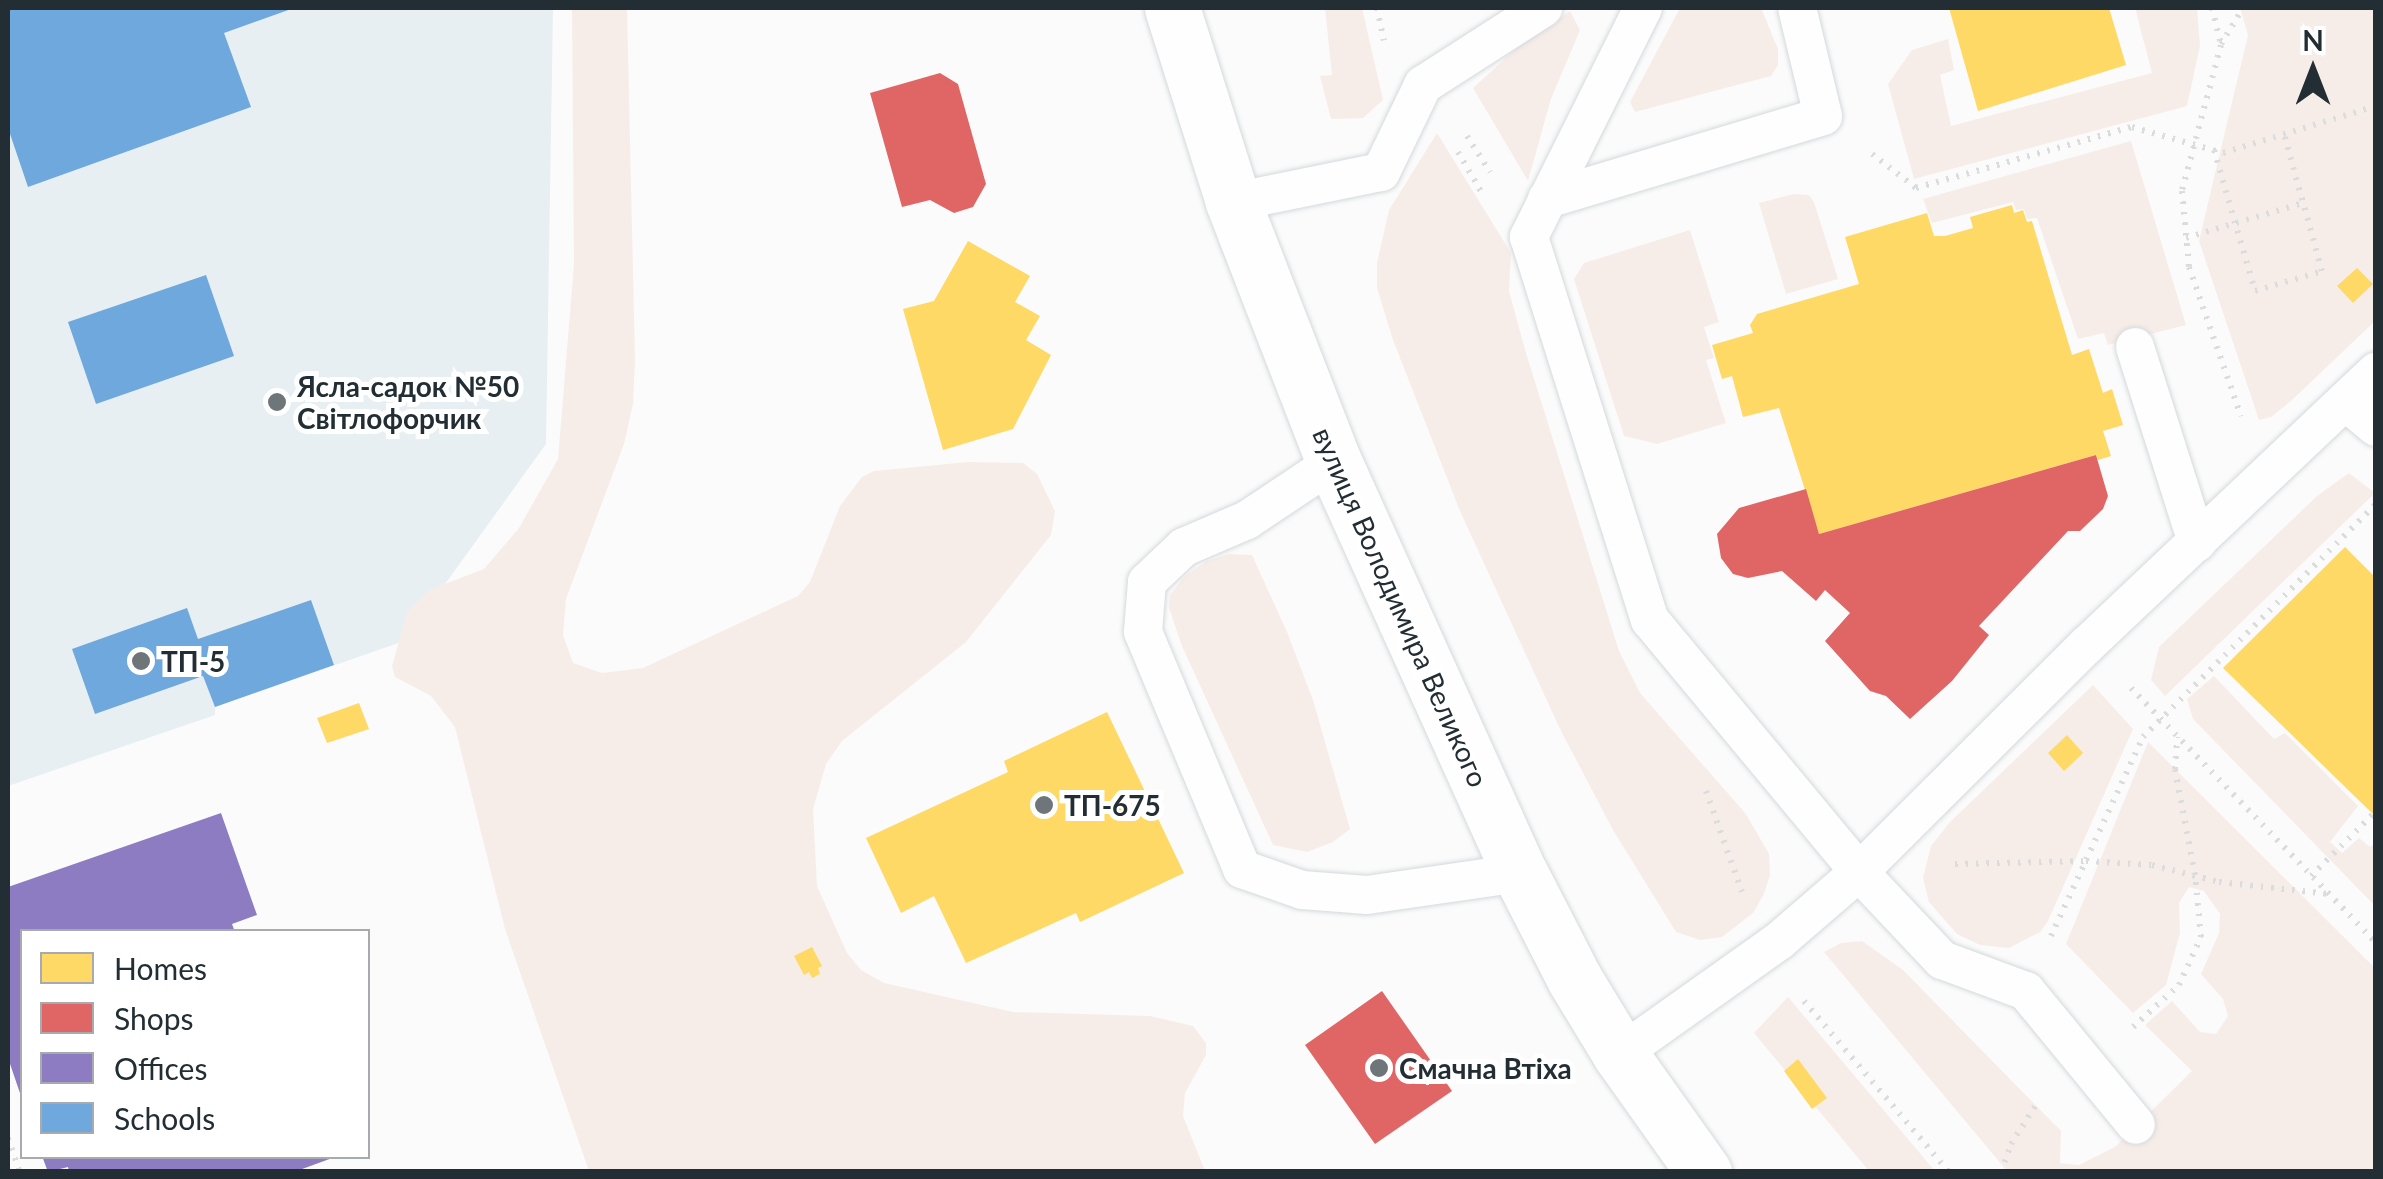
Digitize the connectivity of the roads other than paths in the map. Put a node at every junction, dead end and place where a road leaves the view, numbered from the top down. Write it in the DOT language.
graph roads {
  1 [pos="1172,8"];
  2 [pos="1543,8"];
  3 [pos="1643,8"];
  4 [pos="1797,8"];
  5 [pos="1547,199"];
  6 [pos="1233,202"];
  7 [pos="2135,347"];
  8 [pos="2376,372"];
  9 [pos="2346,402"];
  10 [pos="2376,426"];
  11 [pos="1334,462"];
  12 [pos="2197,542"];
  13 [pos="1859,872"];
  14 [pos="1520,874"];
  15 [pos="1620,1054"];
  16 [pos="2136,1125"];
  17 [pos="1704,1172"];
  1 -- 6 [label="main road, вулиця Володимира Великого"];
  2 -- 6 [label="lane"];
  3 -- 5 [label="lane"];
  4 -- 5 [label="lane"];
  5 -- 13 [label="lane"];
  6 -- 11 [label="main road, вулиця Володимира Великого"];
  7 -- 12 [label="lane"];
  8 -- 9 [label="lane"];
  9 -- 10 [label="lane"];
  9 -- 12 [label="lane"];
  11 -- 14 [label="main road, вулиця Володимира Великого"];
  11 -- 14 [label="lane"];
  12 -- 13 [label="lane"];
  13 -- 15 [label="lane"];
  13 -- 16 [label="lane"];
  14 -- 15 [label="main road, вулиця Володимира Великого"];
  15 -- 17 [label="main road, вулиця Володимира Великого"];
}
